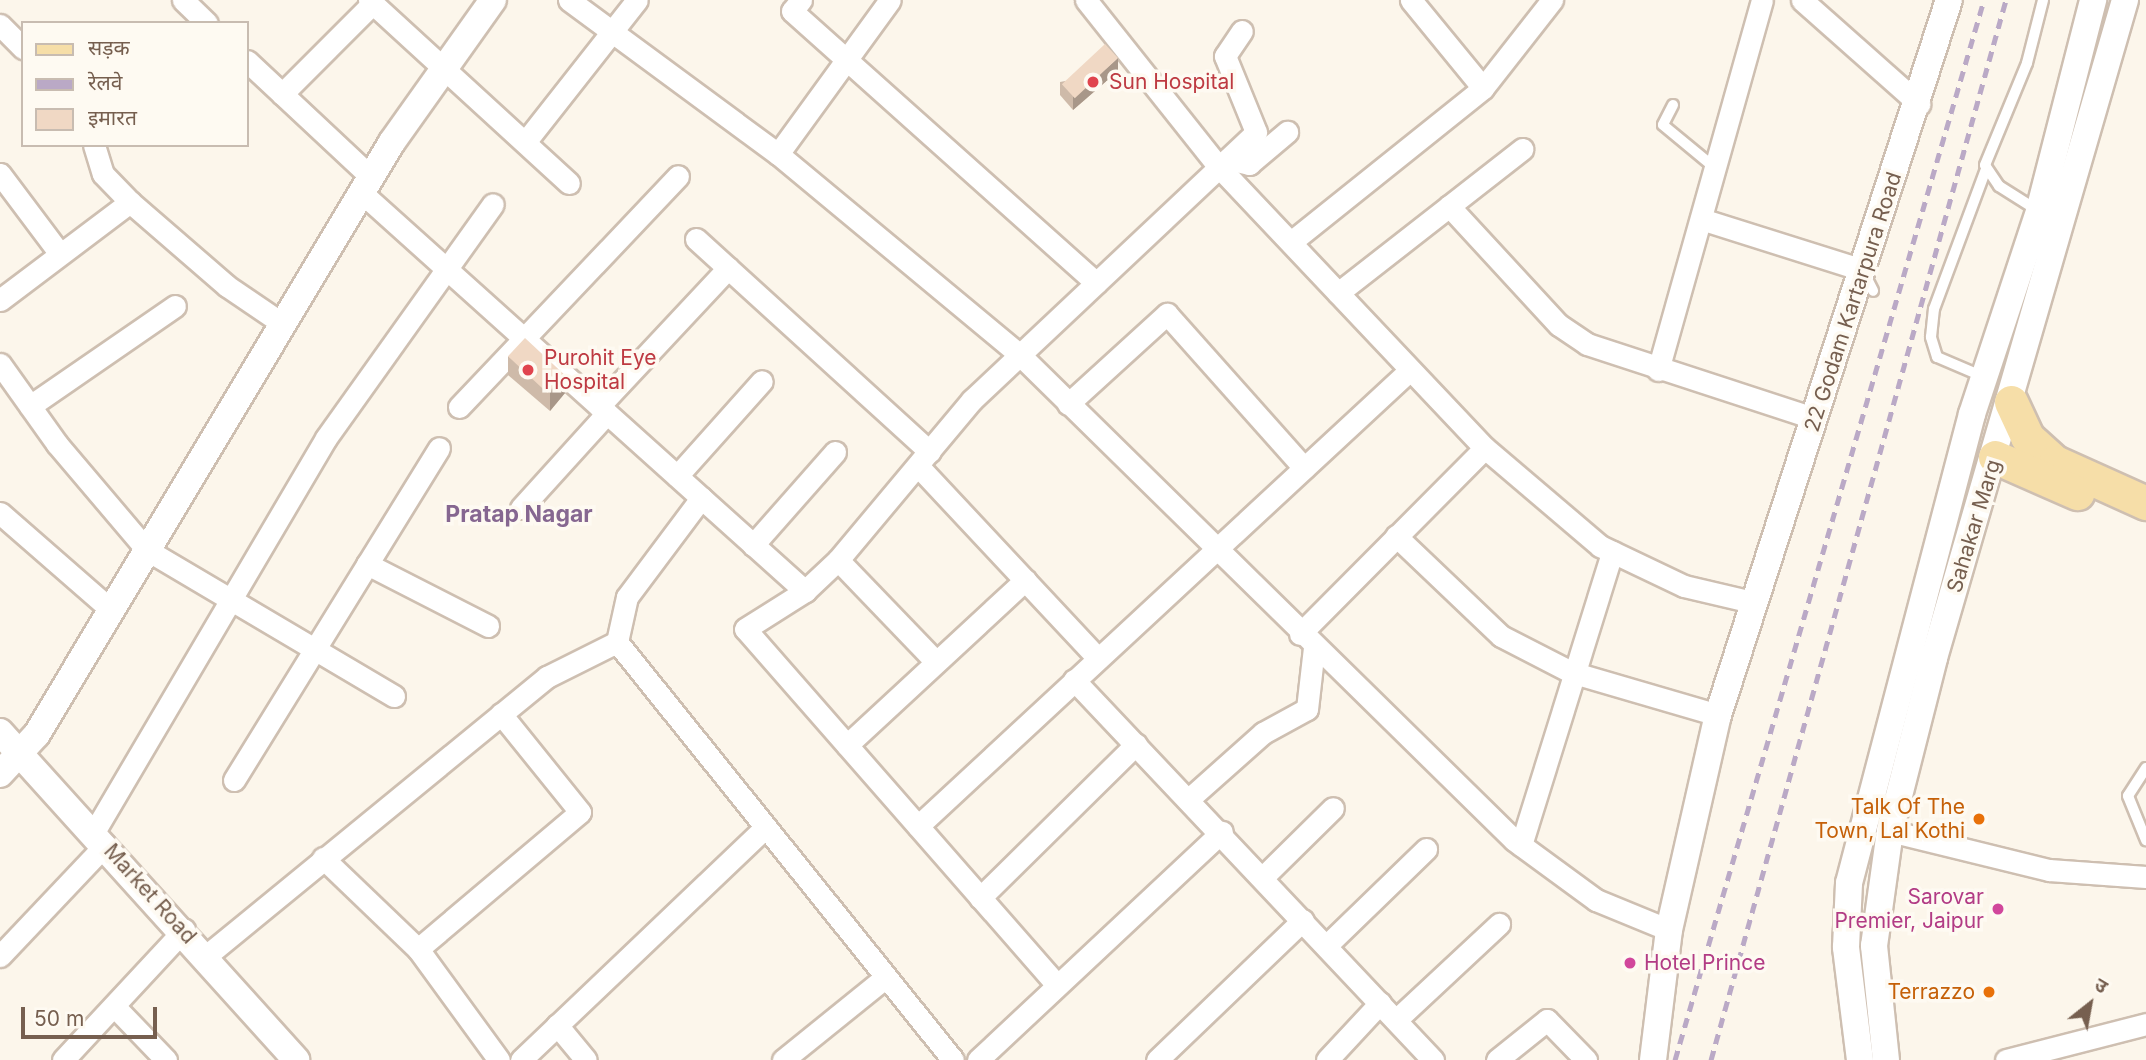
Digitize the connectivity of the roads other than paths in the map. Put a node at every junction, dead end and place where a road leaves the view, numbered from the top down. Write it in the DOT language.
graph roads {
  1 [pos="183,0"];
  2 [pos="493,0"];
  3 [pos="569,0"];
  4 [pos="637,0"];
  5 [pos="890,0"];
  6 [pos="1086,0"];
  7 [pos="1411,0"];
  8 [pos="1552,0"];
  9 [pos="1762,0"];
  10 [pos="1949,0"];
  11 [pos="2043,0"];
  12 [pos="2093,0"];
  13 [pos="2125,0"];
  14 [pos="371,1"];
  15 [pos="1807,2"];
  16 [pos="792,4"];
  17 [pos="205,21"];
  18 [pos="1,27"];
  19 [pos="1242,31"];
  20 [pos="612,32"];
  21 [pos="21,46"];
  22 [pos="847,58"];
  23 [pos="248,62"];
  24 [pos="446,66"];
  25 [pos="1483,88"];
  26 [pos="282,94"];
  27 [pos="1919,104"];
  28 [pos="1672,105"];
  29 [pos="1287,132"];
  30 [pos="526,141"];
  31 [pos="95,147"];
  32 [pos="1522,149"];
  33 [pos="778,154"];
  34 [pos="1224,163"];
  35 [pos="1715,169"];
  36 [pos="1986,169"];
  37 [pos="0,174"];
  38 [pos="678,176"];
  39 [pos="569,183"];
  40 [pos="367,185"];
  41 [pos="130,202"];
  42 [pos="493,204"];
  43 [pos="1449,206"];
  44 [pos="2039,211"];
  45 [pos="1701,219"];
  46 [pos="696,239"];
  47 [pos="1291,243"];
  48 [pos="60,254"];
  49 [pos="443,266"];
  50 [pos="728,268"];
  51 [pos="1868,280"];
  52 [pos="1096,284"];
  53 [pos="1338,293"];
  54 [pos="0,300"];
  55 [pos="175,306"];
  56 [pos="283,324"];
  57 [pos="521,336"];
  58 [pos="1020,355"];
  59 [pos="0,364"];
  60 [pos="1410,370"];
  61 [pos="1658,370"];
  62 [pos="1984,377"];
  63 [pos="762,382"];
  64 [pos="2011,402"];
  65 [pos="1068,404"];
  66 [pos="30,406"];
  67 [pos="458,407"];
  68 [pos="603,409"];
  69 [pos="1814,418"];
  70 [pos="439,448"];
  71 [pos="1485,448"];
  72 [pos="835,452"];
  73 [pos="1995,457"];
  74 [pos="925,459"];
  75 [pos="1304,468"];
  76 [pos="677,476"];
  77 [pos="701,498"];
  78 [pos="2146,503"];
  79 [pos="521,508"];
  80 [pos="0,513"];
  81 [pos="2146,524"];
  82 [pos="1396,536"];
  83 [pos="754,545"];
  84 [pos="147,550"];
  85 [pos="1215,551"];
  86 [pos="1612,552"];
  87 [pos="838,560"];
  88 [pos="367,564"];
  89 [pos="1025,580"];
  90 [pos="805,592"];
  91 [pos="232,599"];
  92 [pos="1752,602"];
  93 [pos="111,610"];
  94 [pos="488,626"];
  95 [pos="1307,641"];
  96 [pos="617,642"];
  97 [pos="316,649"];
  98 [pos="1098,658"];
  99 [pos="936,662"];
  100 [pos="1571,672"];
  101 [pos="1073,680"];
  102 [pos="394,696"];
  103 [pos="501,715"];
  104 [pos="1718,715"];
  105 [pos="0,732"];
  106 [pos="1136,744"];
  107 [pos="847,745"];
  108 [pos="22,751"];
  109 [pos="2146,768"];
  110 [pos="0,774"];
  111 [pos="234,780"];
  112 [pos="1190,798"];
  113 [pos="1333,808"];
  114 [pos="918,826"];
  115 [pos="766,827"];
  116 [pos="1890,831"];
  117 [pos="1222,832"];
  118 [pos="99,838"];
  119 [pos="2146,840"];
  120 [pos="1521,845"];
  121 [pos="1426,849"];
  122 [pos="323,858"];
  123 [pos="1263,877"];
  124 [pos="2146,877"];
  125 [pos="981,898"];
  126 [pos="1303,920"];
  127 [pos="1499,924"];
  128 [pos="184,930"];
  129 [pos="1669,930"];
  130 [pos="1326,945"];
  131 [pos="418,949"];
  132 [pos="0,956"];
  133 [pos="206,956"];
  134 [pos="886,976"];
  135 [pos="1057,985"];
  136 [pos="1380,1003"];
  137 [pos="114,1006"];
  138 [pos="1395,1020"];
  139 [pos="2146,1024"];
  140 [pos="557,1025"];
  141 [pos="63,1060"];
  142 [pos="166,1060"];
  143 [pos="296,1060"];
  144 [pos="499,1060"];
  145 [pos="521,1060"];
  146 [pos="586,1060"];
  147 [pos="782,1060"];
  148 [pos="953,1060"];
  149 [pos="978,1060"];
  150 [pos="1157,1060"];
  151 [pos="1327,1060"];
  152 [pos="1433,1060"];
  153 [pos="1497,1060"];
  154 [pos="1586,1060"];
  155 [pos="1653,1060"];
  156 [pos="1860,1060"];
  157 [pos="1886,1060"];
  158 [pos="2006,1060"];
  1 -- 17 [label="street"];
  2 -- 24 [label="street"];
  3 -- 20 [label="street"];
  4 -- 20 [label="street"];
  5 -- 22 [label="street"];
  6 -- 34 [label="street"];
  7 -- 25 [label="street"];
  8 -- 25 [label="street"];
  9 -- 35 [label="street"];
  10 -- 27 [label="street, 22 Godam Kartarpura Road"];
  11 -- 36 [label="lane"];
  12 -- 44 [label="street, Sahakar Marg"];
  13 -- 64 [label="street, Sahakar Marg"];
  14 -- 24 [label="street"];
  14 -- 26 [label="street"];
  15 -- 27 [label="street"];
  16 -- 22 [label="street"];
  18 -- 21 [label="street"];
  19 -- 34 [label="street"];
  20 -- 30 [label="street"];
  20 -- 33 [label="street"];
  22 -- 33 [label="street"];
  22 -- 52 [label="street"];
  23 -- 26 [label="street"];
  24 -- 30 [label="street"];
  24 -- 40 [label="street"];
  25 -- 47 [label="street"];
  26 -- 40 [label="street"];
  27 -- 51 [label="street, 22 Godam Kartarpura Road"];
  28 -- 35 [label="lane"];
  29 -- 34 [label="street"];
  30 -- 39 [label="street"];
  31 -- 41 [label="street"];
  32 -- 43 [label="street"];
  33 -- 58 [label="street"];
  34 -- 47 [label="street"];
  34 -- 52 [label="street"];
  35 -- 45 [label="street"];
  36 -- 44 [label="lane"];
  36 -- 62 [label="lane"];
  37 -- 48 [label="street"];
  38 -- 57 [label="street"];
  40 -- 49 [label="street"];
  40 -- 56 [label="street"];
  41 -- 48 [label="street"];
  41 -- 56 [label="street"];
  42 -- 49 [label="street"];
  43 -- 53 [label="street"];
  43 -- 61 [label="street"];
  44 -- 62 [label="street, Sahakar Marg"];
  45 -- 51 [label="street"];
  45 -- 61 [label="street"];
  46 -- 50 [label="street"];
  47 -- 53 [label="street"];
  48 -- 54 [label="street"];
  49 -- 57 [label="street"];
  49 -- 91 [label="street"];
  50 -- 68 [label="street"];
  50 -- 74 [label="street"];
  51 -- 69 [label="street, 22 Godam Kartarpura Road"];
  52 -- 58 [label="street"];
  53 -- 60 [label="street"];
  55 -- 66 [label="street"];
  56 -- 84 [label="street"];
  57 -- 67 [label="street"];
  57 -- 68 [label="street"];
  58 -- 65 [label="street"];
  58 -- 74 [label="street"];
  59 -- 66 [label="street"];
  60 -- 71 [label="street"];
  60 -- 75 [label="street"];
  61 -- 69 [label="street"];
  62 -- 156 [label="street, Sahakar Marg"];
  63 -- 76 [label="street"];
  64 -- 73 [label="street, Sahakar Marg"];
  64 -- 78 [label="main road"];
  65 -- 75 [label="street"];
  65 -- 85 [label="street"];
  66 -- 84 [label="street"];
  68 -- 76 [label="street"];
  68 -- 79 [label="street"];
  69 -- 92 [label="street, 22 Godam Kartarpura Road"];
  70 -- 88 [label="street"];
  71 -- 82 [label="street"];
  71 -- 86 [label="street"];
  72 -- 83 [label="street"];
  73 -- 81 [label="main road"];
  73 -- 116 [label="street, Sahakar Marg"];
  74 -- 87 [label="street"];
  74 -- 89 [label="street"];
  75 -- 85 [label="street"];
  76 -- 77 [label="street"];
  77 -- 83 [label="street"];
  77 -- 96 [label="street"];
  80 -- 93 [label="street"];
  82 -- 95 [label="street"];
  82 -- 100 [label="street"];
  83 -- 90 [label="street"];
  84 -- 91 [label="street"];
  84 -- 93 [label="street"];
  85 -- 95 [label="street"];
  85 -- 98 [label="street"];
  86 -- 92 [label="street"];
  86 -- 100 [label="street"];
  87 -- 90 [label="street"];
  87 -- 99 [label="street"];
  88 -- 94 [label="street"];
  88 -- 97 [label="street"];
  89 -- 98 [label="street"];
  89 -- 99 [label="street"];
  90 -- 107 [label="street"];
  91 -- 97 [label="street"];
  91 -- 118 [label="street"];
  92 -- 104 [label="street, 22 Godam Kartarpura Road"];
  93 -- 108 [label="street"];
  95 -- 112 [label="street"];
  95 -- 120 [label="street"];
  96 -- 103 [label="street"];
  96 -- 115 [label="street"];
  97 -- 102 [label="street"];
  97 -- 111 [label="street"];
  98 -- 101 [label="street"];
  99 -- 107 [label="street"];
  100 -- 104 [label="street"];
  100 -- 120 [label="street"];
  101 -- 106 [label="street"];
  101 -- 114 [label="street"];
  103 -- 122 [label="street"];
  103 -- 131 [label="street"];
  104 -- 129 [label="street, 22 Godam Kartarpura Road"];
  105 -- 108 [label="street, Market Road"];
  106 -- 112 [label="street"];
  106 -- 125 [label="street"];
  107 -- 114 [label="street"];
  108 -- 110 [label="street"];
  108 -- 118 [label="street, Market Road"];
  109 -- 119 [label="lane"];
  112 -- 117 [label="street"];
  113 -- 123 [label="street"];
  114 -- 125 [label="street"];
  115 -- 134 [label="street"];
  115 -- 140 [label="street"];
  116 -- 124 [label="street"];
  116 -- 157 [label="street, Sahakar Marg"];
  117 -- 123 [label="street"];
  117 -- 135 [label="street"];
  118 -- 128 [label="street, Market Road"];
  118 -- 132 [label="street"];
  120 -- 129 [label="street"];
  121 -- 130 [label="street"];
  122 -- 131 [label="street"];
  122 -- 133 [label="street"];
  123 -- 126 [label="street"];
  125 -- 135 [label="street"];
  126 -- 130 [label="street"];
  126 -- 150 [label="street"];
  127 -- 138 [label="street"];
  128 -- 133 [label="street, Market Road"];
  128 -- 137 [label="street"];
  129 -- 155 [label="street, 22 Godam Kartarpura Road"];
  130 -- 136 [label="street"];
  131 -- 144 [label="street"];
  133 -- 143 [label="street, Market Road"];
  134 -- 147 [label="street"];
  134 -- 148 [label="street"];
  135 -- 149 [label="street"];
  136 -- 138 [label="street"];
  136 -- 151 [label="street"];
  137 -- 141 [label="street"];
  137 -- 142 [label="street"];
  138 -- 152 [label="street"];
  139 -- 158 [label="street"];
  140 -- 145 [label="street"];
  140 -- 146 [label="street"];
  153 -- 154 [label="street"];
}
